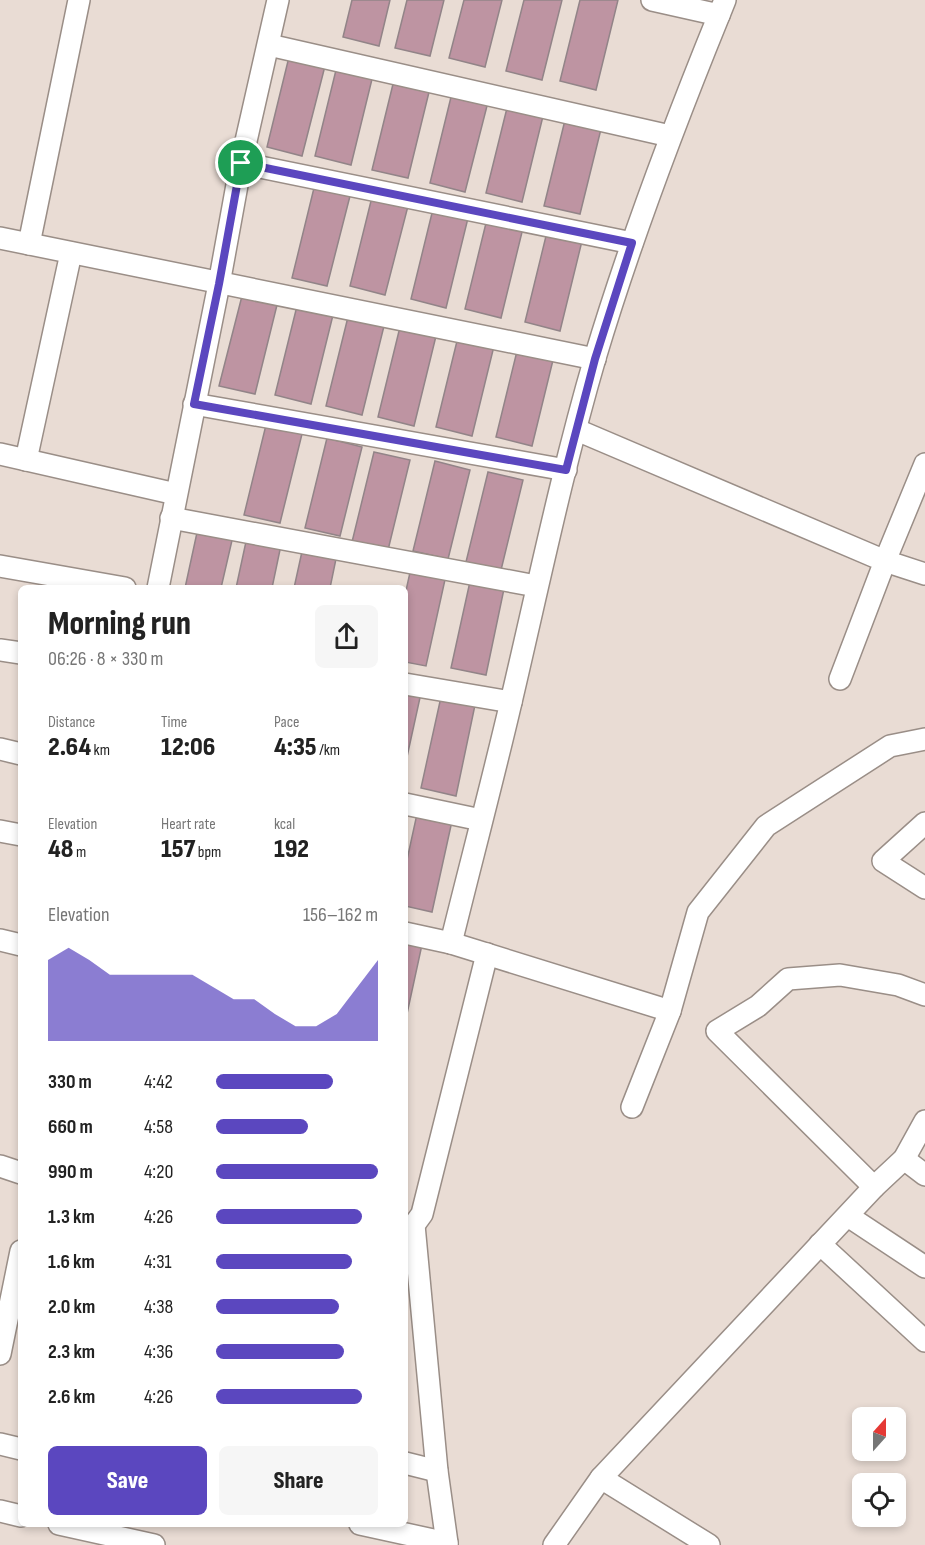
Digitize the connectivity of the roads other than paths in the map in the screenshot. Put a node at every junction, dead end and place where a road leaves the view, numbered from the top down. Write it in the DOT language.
graph roads {
  1 [pos="79,0"];
  2 [pos="278,0"];
  3 [pos="652,0"];
  4 [pos="722,7"];
  5 [pos="269,45"];
  6 [pos="670,136"];
  7 [pos="241,163"];
  8 [pos="0,238"];
  9 [pos="632,243"];
  10 [pos="29,244"];
  11 [pos="71,253"];
  12 [pos="219,284"];
  13 [pos="595,359"];
  14 [pos="194,404"];
  15 [pos="577,430"];
  16 [pos="0,454"];
  17 [pos="26,460"];
  18 [pos="925,464"];
  19 [pos="566,470"];
  20 [pos="176,494"];
  21 [pos="171,518"];
  22 [pos="885,561"];
  23 [pos="0,566"];
  24 [pos="925,574"];
  25 [pos="108,585"];
  26 [pos="159,585"];
  27 [pos="536,585"];
  28 [pos="0,650"];
  29 [pos="18,653"];
  30 [pos="840,679"];
  31 [pos="408,685"];
  32 [pos="511,702"];
  33 [pos="925,739"];
  34 [pos="0,749"];
  35 [pos="18,753"];
  36 [pos="408,805"];
  37 [pos="481,820"];
  38 [pos="925,823"];
  39 [pos="0,831"];
  40 [pos="18,834"];
  41 [pos="925,888"];
  42 [pos="408,934"];
  43 [pos="0,940"];
  44 [pos="451,943"];
  45 [pos="18,944"];
  46 [pos="487,954"];
  47 [pos="925,995"];
  48 [pos="670,1011"];
  49 [pos="632,1107"];
  50 [pos="925,1121"];
  51 [pos="904,1159"];
  52 [pos="0,1166"];
  53 [pos="18,1172"];
  54 [pos="925,1175"];
  55 [pos="874,1187"];
  56 [pos="848,1216"];
  57 [pos="409,1227"];
  58 [pos="820,1244"];
  59 [pos="18,1266"];
  60 [pos="925,1267"];
  61 [pos="925,1341"];
  62 [pos="0,1354"];
  63 [pos="0,1444"];
  64 [pos="18,1448"];
  65 [pos="408,1464"];
  66 [pos="437,1471"];
  67 [pos="601,1478"];
  68 [pos="0,1511"];
  69 [pos="18,1515"];
  70 [pos="72,1527"];
  71 [pos="373,1527"];
  72 [pos="143,1544"];
  73 [pos="447,1544"];
  74 [pos="554,1545"];
  75 [pos="709,1545"];
  1 -- 10 [label="street"];
  2 -- 5 [label="street"];
  3 -- 4 [label="street"];
  4 -- 6 [label="street"];
  5 -- 6 [label="street"];
  5 -- 7 [label="street"];
  6 -- 9 [label="street"];
  7 -- 9 [label="street"];
  7 -- 12 [label="street"];
  8 -- 10 [label="street"];
  9 -- 13 [label="street"];
  10 -- 11 [label="street"];
  11 -- 12 [label="street"];
  11 -- 17 [label="street"];
  12 -- 13 [label="street"];
  12 -- 14 [label="street"];
  13 -- 15 [label="street"];
  14 -- 19 [label="street"];
  14 -- 20 [label="street"];
  15 -- 19 [label="street"];
  15 -- 22 [label="street"];
  16 -- 17 [label="street"];
  17 -- 20 [label="street"];
  18 -- 22 [label="street"];
  19 -- 27 [label="street"];
  20 -- 21 [label="street"];
  21 -- 26 [label="street"];
  21 -- 27 [label="street"];
  22 -- 24 [label="street"];
  22 -- 30 [label="street"];
  23 -- 25 [label="street"];
  27 -- 32 [label="street"];
  28 -- 29 [label="street"];
  31 -- 32 [label="street"];
  32 -- 37 [label="street"];
  33 -- 48 [label="street"];
  34 -- 35 [label="street"];
  36 -- 37 [label="street"];
  37 -- 44 [label="street"];
  38 -- 41 [label="street"];
  39 -- 40 [label="street"];
  42 -- 44 [label="street"];
  43 -- 45 [label="street"];
  44 -- 46 [label="street"];
  46 -- 48 [label="street"];
  46 -- 57 [label="street"];
  47 -- 55 [label="street"];
  48 -- 49 [label="street"];
  50 -- 51 [label="street"];
  51 -- 54 [label="street"];
  51 -- 55 [label="street"];
  52 -- 53 [label="street"];
  55 -- 56 [label="street"];
  56 -- 58 [label="street"];
  56 -- 60 [label="street"];
  57 -- 66 [label="street"];
  58 -- 61 [label="street"];
  58 -- 67 [label="street"];
  59 -- 62 [label="street"];
  63 -- 64 [label="street"];
  65 -- 66 [label="street"];
  66 -- 73 [label="street"];
  67 -- 74 [label="street"];
  67 -- 75 [label="street"];
  68 -- 69 [label="street"];
  70 -- 72 [label="street"];
  71 -- 73 [label="street"];
}
